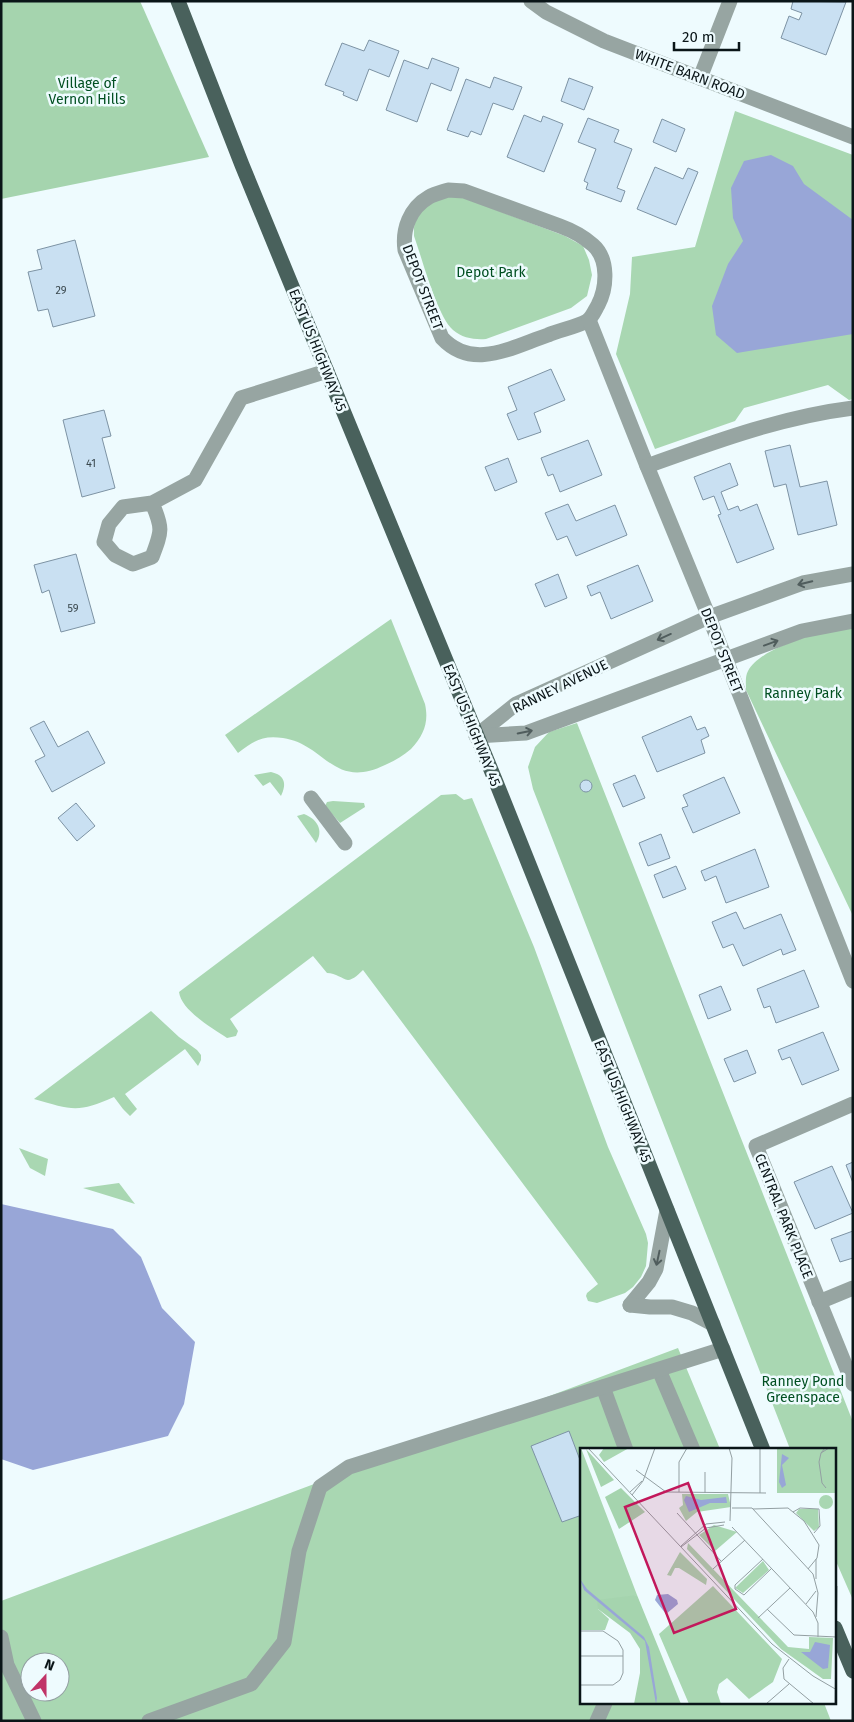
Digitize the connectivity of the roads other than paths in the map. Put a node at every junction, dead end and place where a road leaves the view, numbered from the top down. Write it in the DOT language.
graph roads {
  1 [pos="178,1"];
  2 [pos="531,1"];
  3 [pos="730,1"];
  4 [pos="700,78"];
  5 [pos="853,137"];
  6 [pos="588,320"];
  7 [pos="327,371"];
  8 [pos="853,408"];
  9 [pos="647,466"];
  10 [pos="152,503"];
  11 [pos="853,574"];
  12 [pos="709,617"];
  13 [pos="853,621"];
  14 [pos="726,660"];
  15 [pos="476,736"];
  16 [pos="310,798"];
  17 [pos="345,843"];
  18 [pos="853,981"];
  19 [pos="853,1104"];
  20 [pos="667,1210"];
  21 [pos="853,1288"];
  22 [pos="819,1302"];
  23 [pos="713,1324"];
  24 [pos="723,1349"];
  25 [pos="658,1370"];
  26 [pos="853,1384"];
  27 [pos="603,1387"];
  28 [pos="625,1448"];
  29 [pos="692,1448"];
  30 [pos="762,1448"];
  31 [pos="836,1630"];
  32 [pos="1,1637"];
  33 [pos="853,1671"];
  34 [pos="604,1704"];
  35 [pos="34,1721"];
  36 [pos="149,1721"];
  37 [pos="597,1721"];
  1 -- 7 [label="main road, EAST US HIGHWAY 45"];
  2 -- 4 [label="street, WHITE BARN ROAD"];
  3 -- 4 [label="street"];
  4 -- 5 [label="street, WHITE BARN ROAD"];
  6 -- 6 [label="street, DEPOT STREET"];
  6 -- 9 [label="street, DEPOT STREET"];
  7 -- 10 [label="street"];
  7 -- 15 [label="main road, EAST US HIGHWAY 45"];
  8 -- 9 [label="street"];
  9 -- 12 [label="street, DEPOT STREET"];
  11 -- 12 [label="street, RANNEY AVENUE, one-way"];
  12 -- 14 [label="street, DEPOT STREET"];
  12 -- 15 [label="street, RANNEY AVENUE, one-way"];
  14 -- 13 [label="street, RANNEY AVENUE, one-way"];
  15 -- 14 [label="street, RANNEY AVENUE, one-way"];
  14 -- 18 [label="street, DEPOT STREET"];
  15 -- 20 [label="main road, EAST US HIGHWAY 45"];
  16 -- 17 [label="street"];
  19 -- 22 [label="street, CENTRAL PARK PLACE"];
  20 -- 23 [label="main road, EAST US HIGHWAY 45"];
  20 -- 23 [label="street, one-way"];
  21 -- 22 [label="street"];
  22 -- 26 [label="street, CENTRAL PARK PLACE"];
  23 -- 24 [label="main road, EAST US HIGHWAY 45"];
  24 -- 25 [label="street"];
  24 -- 30 [label="main road, EAST US HIGHWAY 45"];
  25 -- 27 [label="street"];
  25 -- 29 [label="street"];
  27 -- 28 [label="street"];
  27 -- 36 [label="street"];
  31 -- 33 [label="main road"];
  32 -- 35 [label="street"];
  34 -- 37 [label="street"];
}
